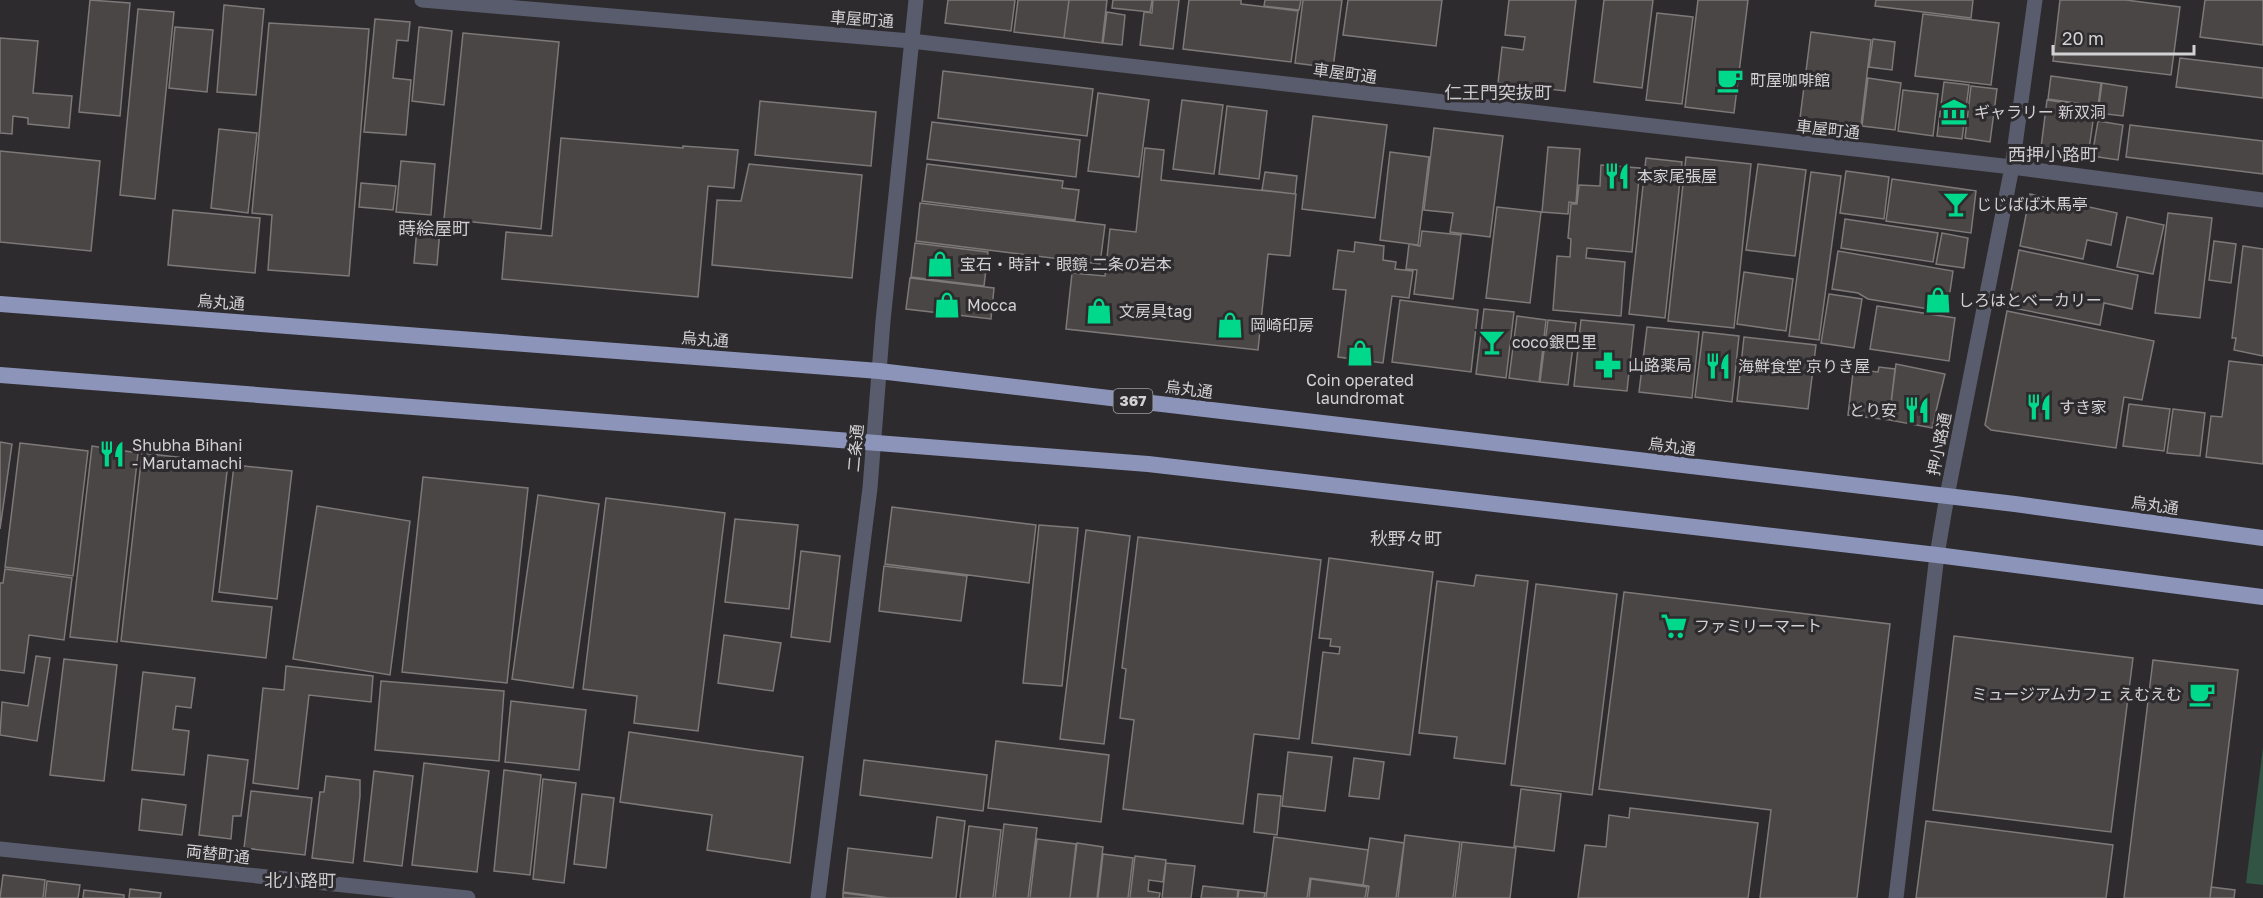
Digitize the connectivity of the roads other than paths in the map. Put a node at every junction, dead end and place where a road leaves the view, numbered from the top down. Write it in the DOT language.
graph roads {
  1 [pos="422,0"];
  2 [pos="916,0"];
  3 [pos="2035,0"];
  4 [pos="911,41"];
  5 [pos="2012,167"];
  6 [pos="2263,200"];
  7 [pos="0,303"];
  8 [pos="879,370"];
  9 [pos="0,375"];
  10 [pos="874,444"];
  11 [pos="1947,496"];
  12 [pos="2263,538"];
  13 [pos="1937,555"];
  14 [pos="2263,597"];
  15 [pos="0,849"];
  16 [pos="468,898"];
  17 [pos="818,898"];
  18 [pos="1896,898"];
  1 -- 4 [label="street, 車屋町通"];
  2 -- 4 [label="street, 二条通"];
  3 -- 5 [label="street, 押小路通"];
  4 -- 5 [label="street, 車屋町通"];
  4 -- 8 [label="street, 二条通"];
  5 -- 6 [label="street, 車屋町通"];
  5 -- 11 [label="street, 押小路通"];
  7 -- 8 [label="highway, 烏丸通 / 367"];
  8 -- 10 [label="street, 二条通"];
  8 -- 11 [label="highway, 烏丸通 / 367"];
  9 -- 10 [label="highway"];
  10 -- 13 [label="highway"];
  10 -- 17 [label="street, 二条通"];
  11 -- 12 [label="highway, 烏丸通 / 367"];
  11 -- 13 [label="street, 押小路通"];
  13 -- 14 [label="highway"];
  13 -- 18 [label="street, 押小路通"];
  15 -- 16 [label="street, 両替町通"];
}
